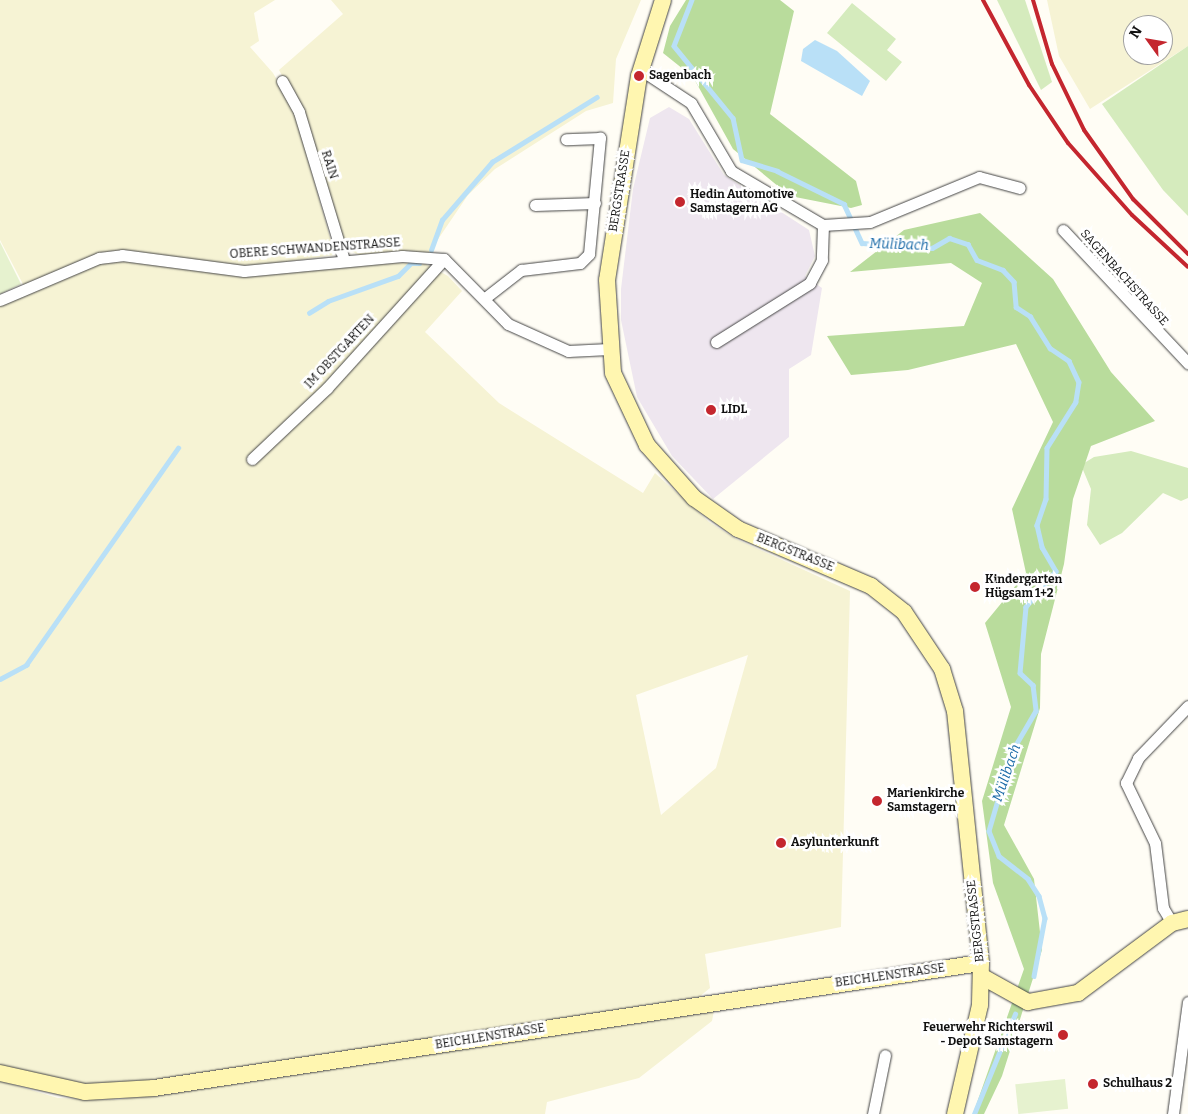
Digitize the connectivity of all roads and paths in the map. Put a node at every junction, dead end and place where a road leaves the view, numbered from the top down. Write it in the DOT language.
graph roads {
  1 [pos="663,0"];
  2 [pos="640,70"];
  3 [pos="282,81"];
  4 [pos="566,139"];
  5 [pos="1020,188"];
  6 [pos="595,203"];
  7 [pos="535,205"];
  8 [pos="823,225"];
  9 [pos="1063,230"];
  10 [pos="444,258"];
  11 [pos="344,260"];
  12 [pos="485,298"];
  13 [pos="0,300"];
  14 [pos="716,342"];
  15 [pos="608,349"];
  16 [pos="1188,363"];
  17 [pos="252,459"];
  18 [pos="1188,706"];
  19 [pos="1188,919"];
  20 [pos="1172,923"];
  21 [pos="981,969"];
  22 [pos="1188,1002"];
  23 [pos="885,1055"];
  24 [pos="0,1073"];
  25 [pos="873,1114"];
  26 [pos="955,1114"];
  27 [pos="1173,1114"];
  1 -- 2 [label="main road, BERGSTRASSE"];
  2 -- 8 [label="street"];
  2 -- 15 [label="main road, BERGSTRASSE"];
  3 -- 11 [label="street, RAIN"];
  4 -- 6 [label="street"];
  5 -- 8 [label="street"];
  6 -- 7 [label="street"];
  6 -- 12 [label="street"];
  8 -- 14 [label="street"];
  9 -- 16 [label="street, SAGENBACHSTRASSE"];
  10 -- 11 [label="street, OBERE SCHWANDENSTRASSE"];
  10 -- 12 [label="street"];
  10 -- 17 [label="street, IM OBSTGARTEN"];
  11 -- 13 [label="street, OBERE SCHWANDENSTRASSE"];
  12 -- 15 [label="street"];
  15 -- 21 [label="main road, BERGSTRASSE"];
  18 -- 20 [label="street"];
  19 -- 20 [label="main road"];
  20 -- 21 [label="main road"];
  21 -- 24 [label="main road, BEICHLENSTRASSE"];
  21 -- 26 [label="main road, BERGSTRASSE"];
  22 -- 27 [label="street"];
  23 -- 25 [label="street"];
}
